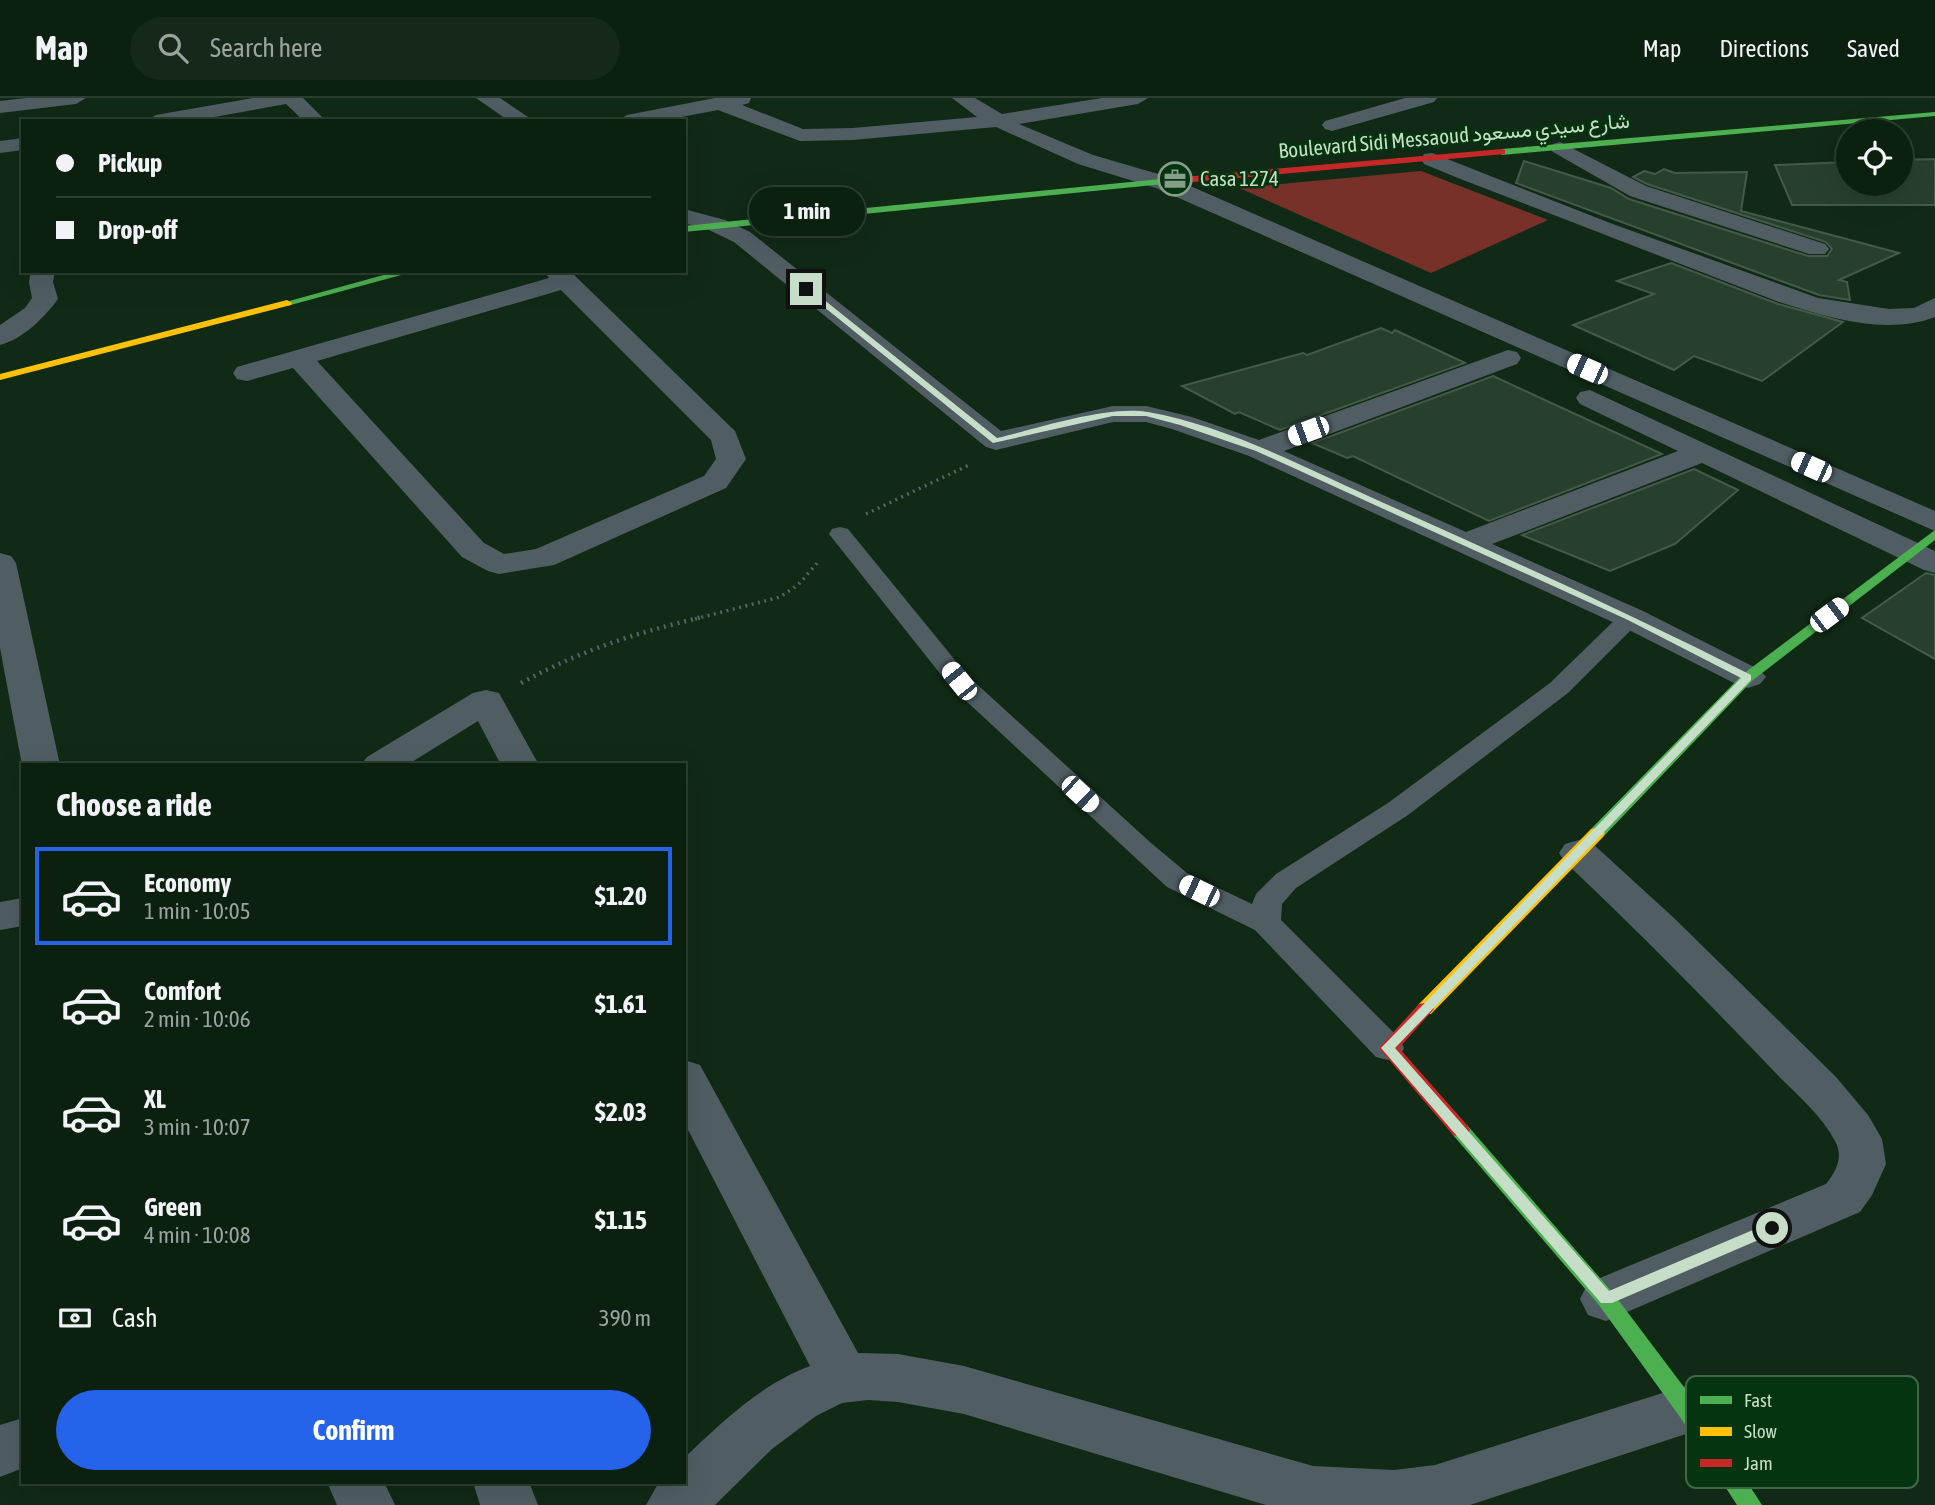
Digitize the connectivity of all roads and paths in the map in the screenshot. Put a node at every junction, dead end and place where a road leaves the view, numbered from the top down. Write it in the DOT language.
graph roads {
  1 [pos="76,98"];
  2 [pos="289,98"];
  3 [pos="486,98"];
  4 [pos="746,98"];
  5 [pos="962,98"];
  6 [pos="1138,98"];
  7 [pos="1427,98"];
  8 [pos="719,103"];
  9 [pos="0,107"];
  10 [pos="1935,114"];
  11 [pos="168,119"];
  12 [pos="314,119"];
  13 [pos="521,119"];
  14 [pos="638,119"];
  15 [pos="998,121"];
  16 [pos="1332,125"];
  17 [pos="21,144"];
  18 [pos="0,148"];
  19 [pos="1560,148"];
  20 [pos="1432,159"];
  21 [pos="1112,177"];
  22 [pos="1164,183"];
  23 [pos="686,217"];
  24 [pos="717,225"];
  25 [pos="686,229"];
  26 [pos="1817,249"];
  27 [pos="43,273"];
  28 [pos="403,273"];
  29 [pos="561,276"];
  30 [pos="1935,306"];
  31 [pos="0,337"];
  32 [pos="299,358"];
  33 [pos="1508,358"];
  34 [pos="247,373"];
  35 [pos="0,377"];
  36 [pos="996,441"];
  37 [pos="1259,450"];
  38 [pos="1703,452"];
  39 [pos="1935,522"];
  40 [pos="840,534"];
  41 [pos="1935,534"];
  42 [pos="1465,543"];
  43 [pos="1910,552"];
  44 [pos="0,563"];
  45 [pos="1935,563"];
  46 [pos="1631,618"];
  47 [pos="1748,677"];
  48 [pos="486,701"];
  49 [pos="41,763"];
  50 [pos="383,763"];
  51 [pos="519,763"];
  52 [pos="1579,853"];
  53 [pos="21,912"];
  54 [pos="0,916"];
  55 [pos="1266,923"];
  56 [pos="1388,1048"];
  57 [pos="686,1081"];
  58 [pos="1606,1298"];
  59 [pos="844,1379"];
  60 [pos="1686,1407"];
  61 [pos="1686,1411"];
  62 [pos="21,1444"];
  63 [pos="0,1451"];
  64 [pos="356,1484"];
  65 [pos="502,1484"];
  66 [pos="1739,1488"];
  67 [pos="366,1505"];
  68 [pos="509,1505"];
  69 [pos="676,1505"];
  70 [pos="1750,1505"];
  1 -- 9 [label="street"];
  2 -- 11 [label="street"];
  2 -- 12 [label="street"];
  3 -- 13 [label="street"];
  4 -- 8 [label="street"];
  5 -- 15 [label="street"];
  6 -- 15 [label="street"];
  7 -- 16 [label="street"];
  8 -- 14 [label="street"];
  8 -- 15 [label="street"];
  10 -- 19 [label="street, Boulevard Sidi Messaoud شارع سيدي مسعود"];
  15 -- 21 [label="street"];
  17 -- 18 [label="street"];
  19 -- 20 [label="street, Boulevard Sidi Messaoud شارع سيدي مسعود"];
  19 -- 26 [label="street"];
  20 -- 22 [label="street, Boulevard Sidi Messaoud شارع سيدي مسعود"];
  20 -- 30 [label="street"];
  21 -- 22 [label="street"];
  21 -- 24 [label="street"];
  21 -- 33 [label="street"];
  22 -- 39 [label="street"];
  23 -- 24 [label="street"];
  24 -- 25 [label="street"];
  24 -- 36 [label="street"];
  27 -- 31 [label="street"];
  28 -- 35 [label="street"];
  29 -- 32 [label="street"];
  29 -- 32 [label="street"];
  32 -- 34 [label="street"];
  33 -- 37 [label="street"];
  33 -- 38 [label="street"];
  36 -- 37 [label="street"];
  36 -- 40 [label="path"];
  37 -- 42 [label="street"];
  38 -- 42 [label="street"];
  38 -- 43 [label="street"];
  40 -- 48 [label="path"];
  40 -- 55 [label="lane"];
  41 -- 43 [label="street"];
  42 -- 46 [label="street"];
  43 -- 45 [label="street"];
  43 -- 47 [label="street"];
  44 -- 49 [label="street"];
  46 -- 47 [label="street"];
  46 -- 55 [label="lane"];
  47 -- 52 [label="street"];
  48 -- 50 [label="street"];
  48 -- 51 [label="street"];
  52 -- 56 [label="street"];
  52 -- 58 [label="street"];
  53 -- 54 [label="street"];
  55 -- 56 [label="lane"];
  56 -- 58 [label="street"];
  57 -- 59 [label="street"];
  58 -- 60 [label="street"];
  59 -- 61 [label="street"];
  59 -- 69 [label="street"];
  62 -- 63 [label="street"];
  64 -- 67 [label="street"];
  65 -- 68 [label="street"];
  66 -- 70 [label="street"];
}
